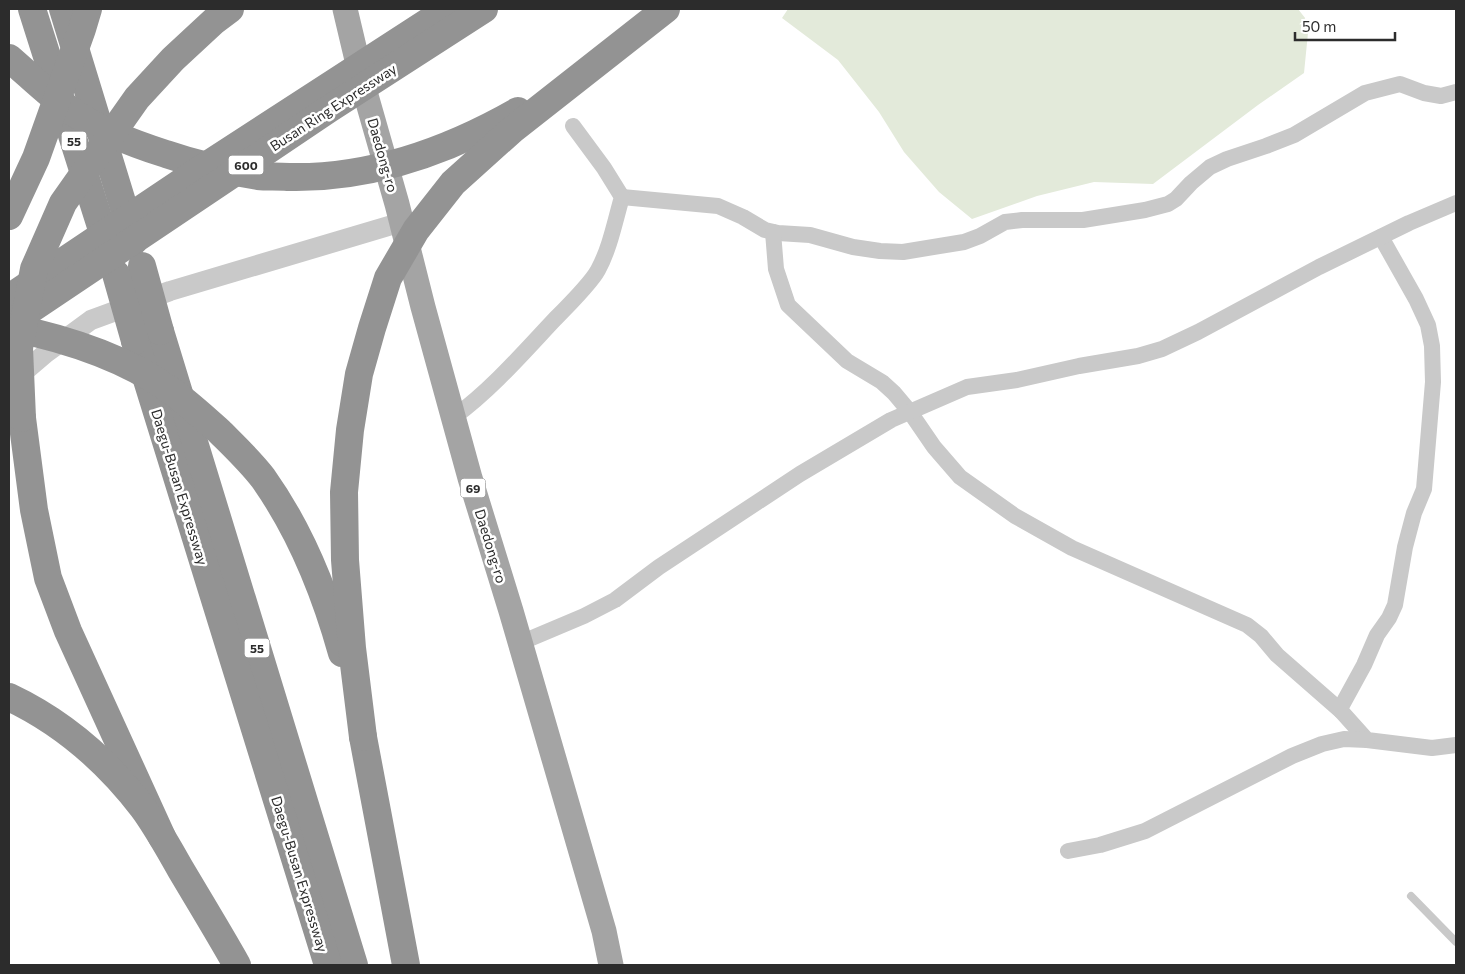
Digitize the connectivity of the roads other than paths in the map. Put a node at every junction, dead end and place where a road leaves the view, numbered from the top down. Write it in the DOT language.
graph roads {
  1 [pos="32,9"];
  2 [pos="62,9"];
  3 [pos="88,9"];
  4 [pos="230,9"];
  5 [pos="344,9"];
  6 [pos="448,9"];
  7 [pos="484,9"];
  8 [pos="662,9"];
  9 [pos="666,9"];
  10 [pos="9,58"];
  11 [pos="1456,92"];
  12 [pos="573,126"];
  13 [pos="622,197"];
  14 [pos="1456,202"];
  15 [pos="9,216"];
  16 [pos="402,222"];
  17 [pos="773,232"];
  18 [pos="1380,237"];
  19 [pos="9,298"];
  20 [pos="9,326"];
  21 [pos="9,385"];
  22 [pos="910,412"];
  23 [pos="454,417"];
  24 [pos="520,643"];
  25 [pos="9,697"];
  26 [pos="1341,711"];
  27 [pos="363,737"];
  28 [pos="1367,740"];
  29 [pos="1456,744"];
  30 [pos="162,837"];
  31 [pos="1068,851"];
  32 [pos="1412,896"];
  33 [pos="1456,942"];
  34 [pos="237,965"];
  35 [pos="328,965"];
  36 [pos="354,965"];
  37 [pos="406,965"];
  38 [pos="612,965"];
  1 -- 35 [label="highway, Daegu-Busan Expressway / 55, bridge"];
  2 -- 36 [label="highway, Daegu-Busan Expressway / 55, bridge"];
  3 -- 15 [label="highway, bridge"];
  4 -- 30 [label="highway, bridge"];
  5 -- 16 [label="main road, Daedong-ro / 69"];
  6 -- 19 [label="highway, Busan Ring Expressway / 600, bridge"];
  7 -- 20 [label="highway, Busan Ring Expressway / 600, bridge"];
  8 -- 10 [label="highway, bridge"];
  9 -- 27 [label="highway, bridge"];
  11 -- 17 [label="street"];
  12 -- 13 [label="street"];
  13 -- 17 [label="street"];
  13 -- 23 [label="street"];
  14 -- 18 [label="street"];
  16 -- 21 [label="street"];
  16 -- 23 [label="main road, Daedong-ro / 69"];
  17 -- 22 [label="street"];
  18 -- 22 [label="street"];
  18 -- 26 [label="street"];
  20 -- 27 [label="highway, bridge"];
  22 -- 24 [label="street"];
  22 -- 26 [label="street"];
  23 -- 24 [label="main road, Daedong-ro / 69"];
  24 -- 38 [label="main road, Daedong-ro / 69"];
  25 -- 30 [label="highway"];
  26 -- 28 [label="street"];
  27 -- 37 [label="highway"];
  28 -- 29 [label="street"];
  28 -- 31 [label="street"];
  30 -- 34 [label="highway"];
  32 -- 33 [label="lane"];
}
